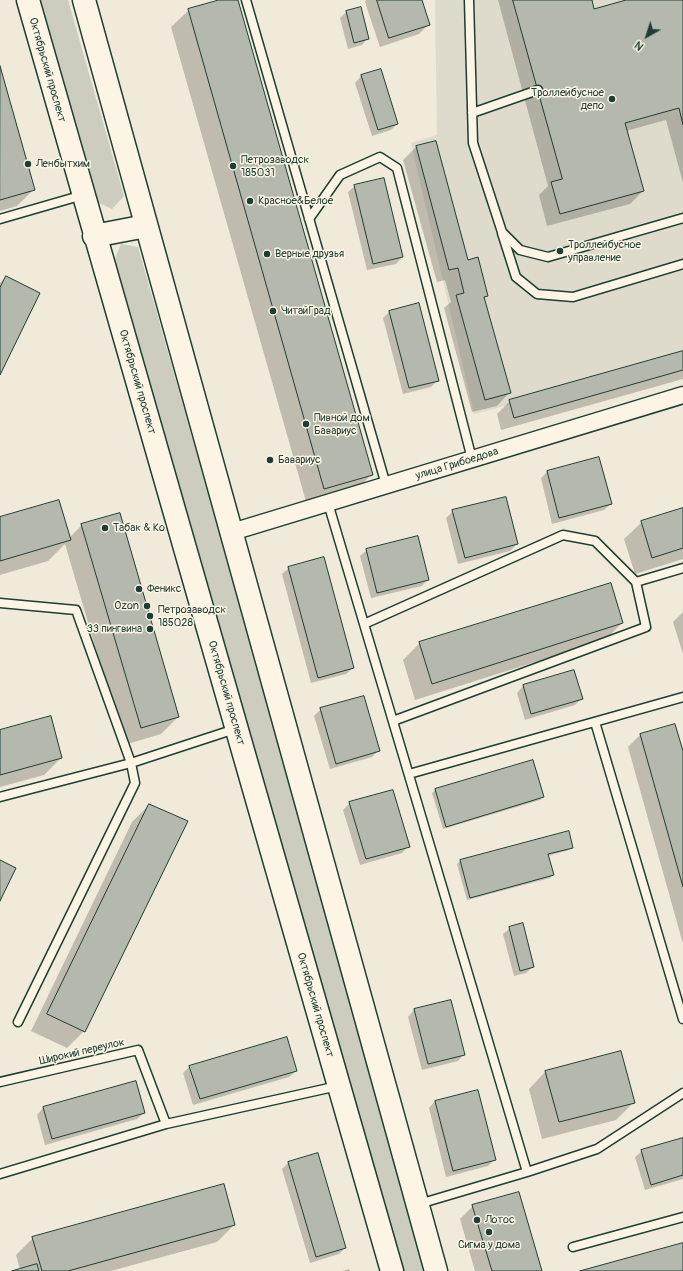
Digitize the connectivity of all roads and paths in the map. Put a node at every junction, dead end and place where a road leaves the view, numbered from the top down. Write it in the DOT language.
graph roads {
  1 [pos="28,0"];
  2 [pos="84,0"];
  3 [pos="246,0"];
  4 [pos="469,0"];
  5 [pos="538,90"];
  6 [pos="472,113"];
  7 [pos="83,195"];
  8 [pos="683,218"];
  9 [pos="0,219"];
  10 [pos="310,219"];
  11 [pos="146,226"];
  12 [pos="502,232"];
  13 [pos="94,236"];
  14 [pos="683,264"];
  15 [pos="683,395"];
  16 [pos="472,459"];
  17 [pos="386,485"];
  18 [pos="328,503"];
  19 [pos="232,532"];
  20 [pos="683,568"];
  21 [pos="636,582"];
  22 [pos="0,603"];
  23 [pos="364,624"];
  24 [pos="683,697"];
  25 [pos="393,721"];
  26 [pos="596,722"];
  27 [pos="236,728"];
  28 [pos="131,764"];
  29 [pos="409,774"];
  30 [pos="0,797"];
  31 [pos="683,1019"];
  32 [pos="18,1022"];
  33 [pos="0,1082"];
  34 [pos="339,1086"];
  35 [pos="683,1093"];
  36 [pos="166,1124"];
  37 [pos="527,1172"];
  38 [pos="0,1174"];
  39 [pos="417,1204"];
  40 [pos="683,1217"];
  41 [pos="574,1246"];
  42 [pos="392,1271"];
  43 [pos="436,1271"];
  1 -- 7 [label="main road, Октябрьский проспект"];
  2 -- 11 [label="main road"];
  3 -- 10 [label="lane"];
  4 -- 6 [label="lane"];
  5 -- 6 [label="lane"];
  6 -- 12 [label="lane"];
  7 -- 9 [label="lane"];
  7 -- 13 [label="main road, Октябрьский проспект"];
  8 -- 12 [label="lane"];
  10 -- 16 [label="lane"];
  10 -- 17 [label="lane"];
  11 -- 13 [label="main road"];
  11 -- 19 [label="main road"];
  12 -- 14 [label="lane"];
  13 -- 27 [label="main road, Октябрьский проспект"];
  15 -- 16 [label="street, улица Грибоедова"];
  16 -- 17 [label="street, улица Грибоедова"];
  17 -- 18 [label="street, улица Грибоедова"];
  18 -- 19 [label="street, улица Грибоедова"];
  18 -- 23 [label="lane"];
  19 -- 39 [label="main road"];
  20 -- 21 [label="lane"];
  21 -- 23 [label="lane"];
  21 -- 25 [label="lane"];
  22 -- 28 [label="lane"];
  23 -- 25 [label="lane"];
  24 -- 26 [label="lane"];
  25 -- 29 [label="lane"];
  26 -- 29 [label="lane"];
  26 -- 31 [label="lane"];
  27 -- 28 [label="lane"];
  27 -- 34 [label="main road, Октябрьский проспект"];
  28 -- 30 [label="lane"];
  28 -- 32 [label="lane"];
  29 -- 37 [label="lane"];
  33 -- 36 [label="lane, Широкий переулок"];
  34 -- 36 [label="lane"];
  34 -- 42 [label="main road, Октябрьский проспект"];
  35 -- 37 [label="lane"];
  36 -- 38 [label="lane"];
  37 -- 39 [label="lane"];
  39 -- 43 [label="main road"];
  40 -- 41 [label="lane"];
}
